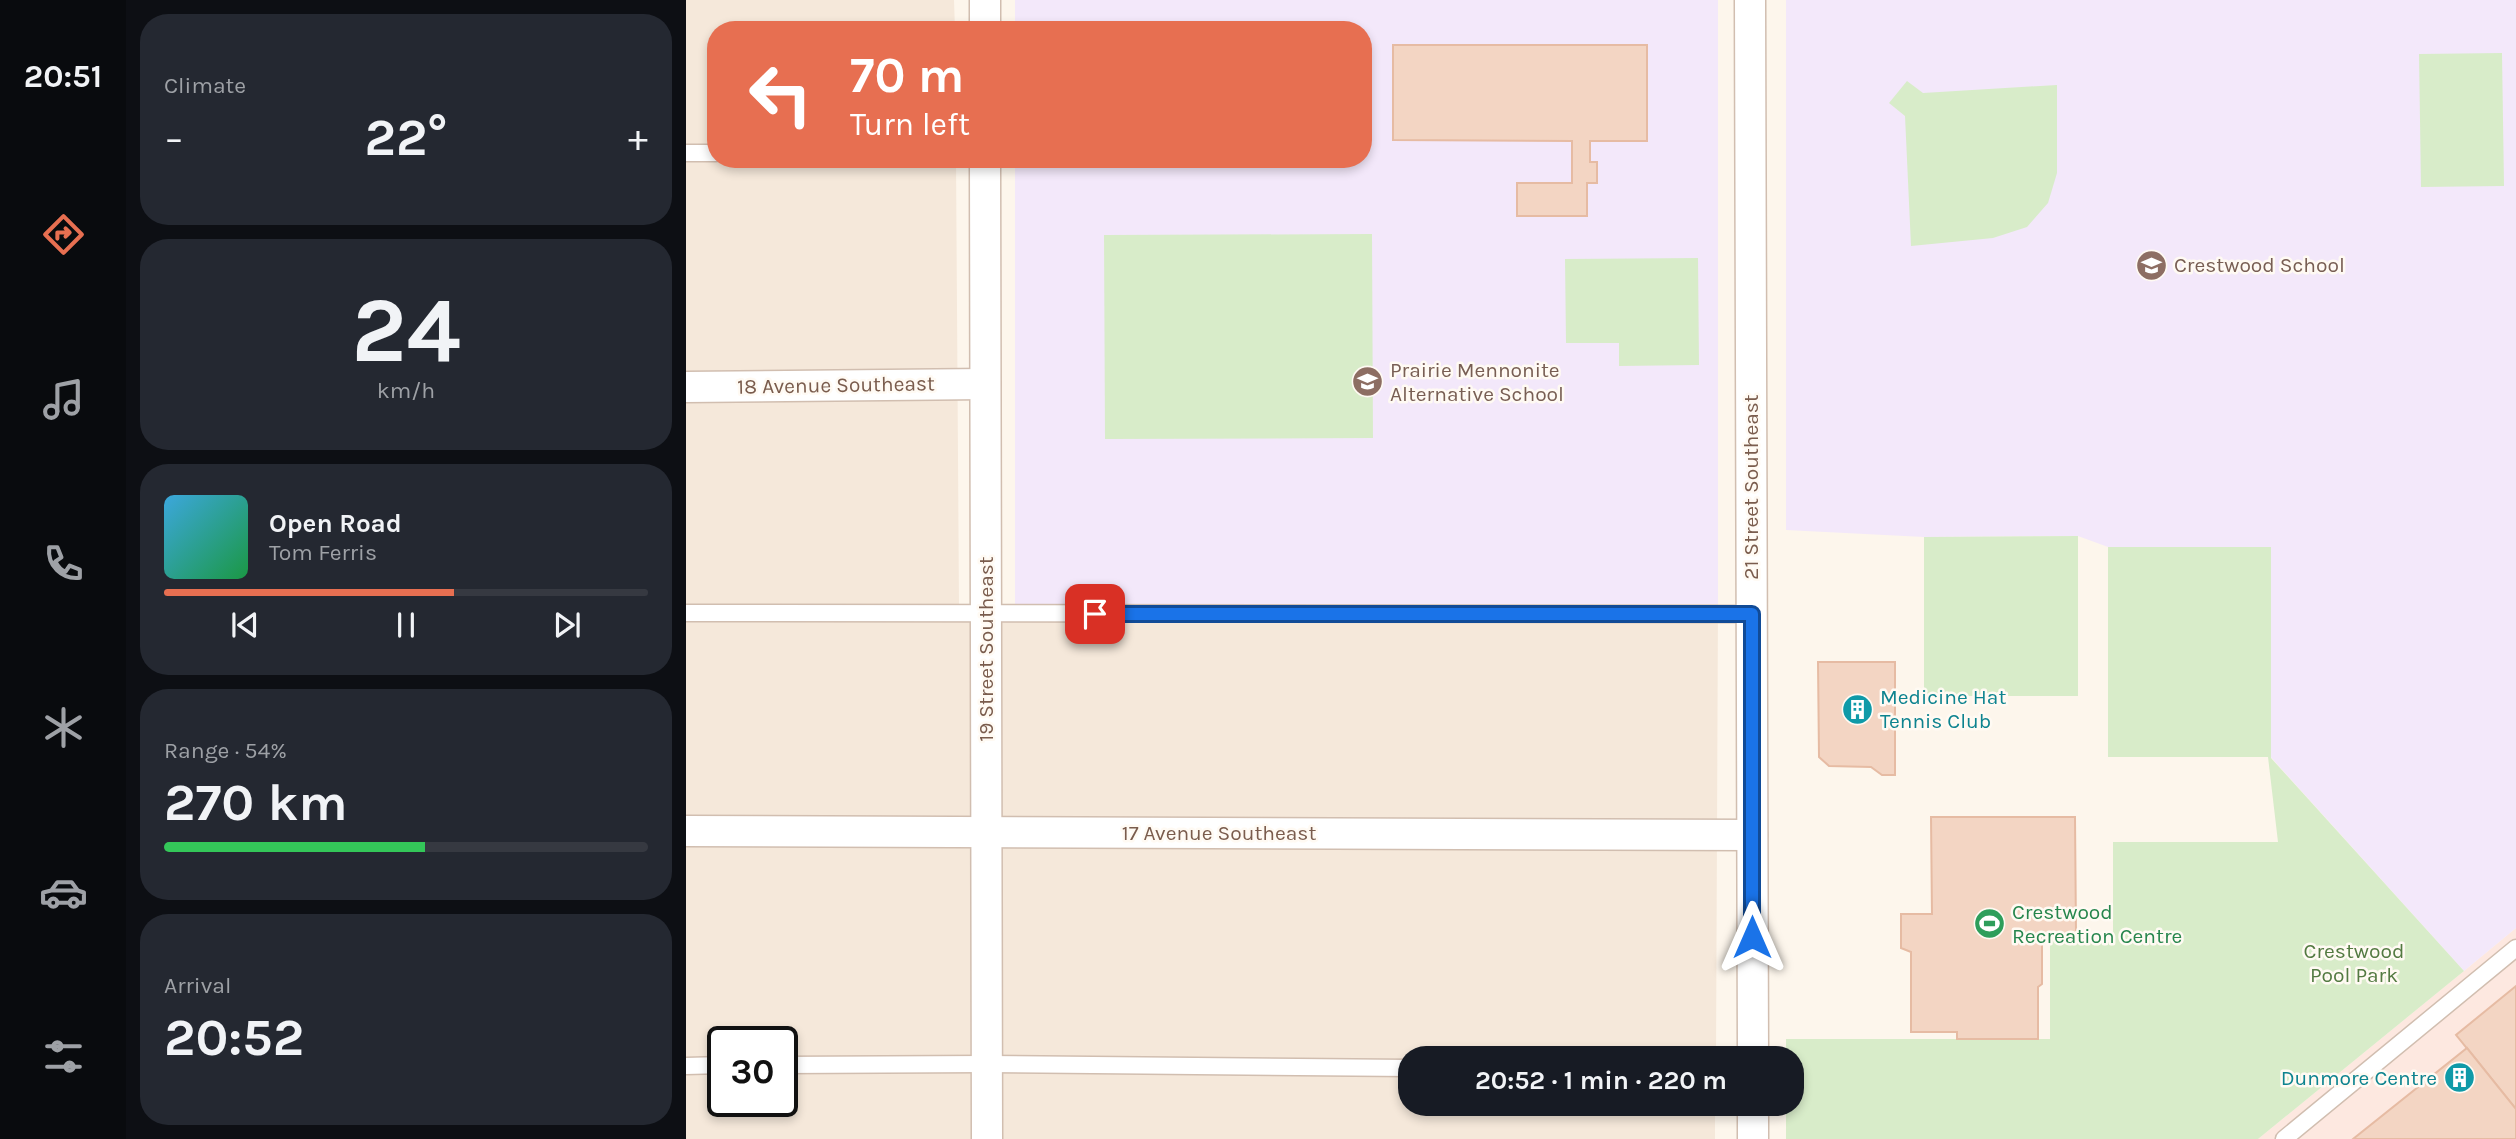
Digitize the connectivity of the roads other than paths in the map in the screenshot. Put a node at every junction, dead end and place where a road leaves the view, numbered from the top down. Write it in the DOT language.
graph roads {
  1 [pos="985,0"];
  2 [pos="1750,0"];
  3 [pos="985,21"];
  4 [pos="686,153"];
  5 [pos="707,153"];
  6 [pos="985,168"];
  7 [pos="985,384"];
  8 [pos="686,387"];
  9 [pos="686,613"];
  10 [pos="986,614"];
  11 [pos="1752,614"];
  12 [pos="686,831"];
  13 [pos="986,832"];
  14 [pos="1752,835"];
  15 [pos="2516,948"];
  16 [pos="1753,1046"];
  17 [pos="986,1064"];
  18 [pos="798,1065"];
  19 [pos="686,1066"];
  20 [pos="707,1066"];
  21 [pos="1398,1068"];
  22 [pos="1753,1116"];
  23 [pos="987,1139"];
  24 [pos="1753,1139"];
  25 [pos="2284,1139"];
  1 -- 3 [label="street"];
  2 -- 11 [label="street, 21 Street Southeast"];
  4 -- 5 [label="lane"];
  6 -- 7 [label="street, 19 Street Southeast"];
  7 -- 8 [label="street, 18 Avenue Southeast"];
  7 -- 10 [label="street, 19 Street Southeast"];
  9 -- 10 [label="lane"];
  10 -- 11 [label="lane"];
  10 -- 13 [label="street, 19 Street Southeast"];
  11 -- 14 [label="street, 21 Street Southeast"];
  12 -- 13 [label="street, 17 Avenue Southeast"];
  13 -- 14 [label="street, 17 Avenue Southeast"];
  13 -- 17 [label="street, 19 Street Southeast"];
  14 -- 16 [label="street, 21 Street Southeast"];
  15 -- 25 [label="lane"];
  17 -- 18 [label="lane"];
  17 -- 21 [label="lane"];
  17 -- 23 [label="street, 19 Street Southeast"];
  19 -- 20 [label="lane"];
  22 -- 24 [label="street"];
}
